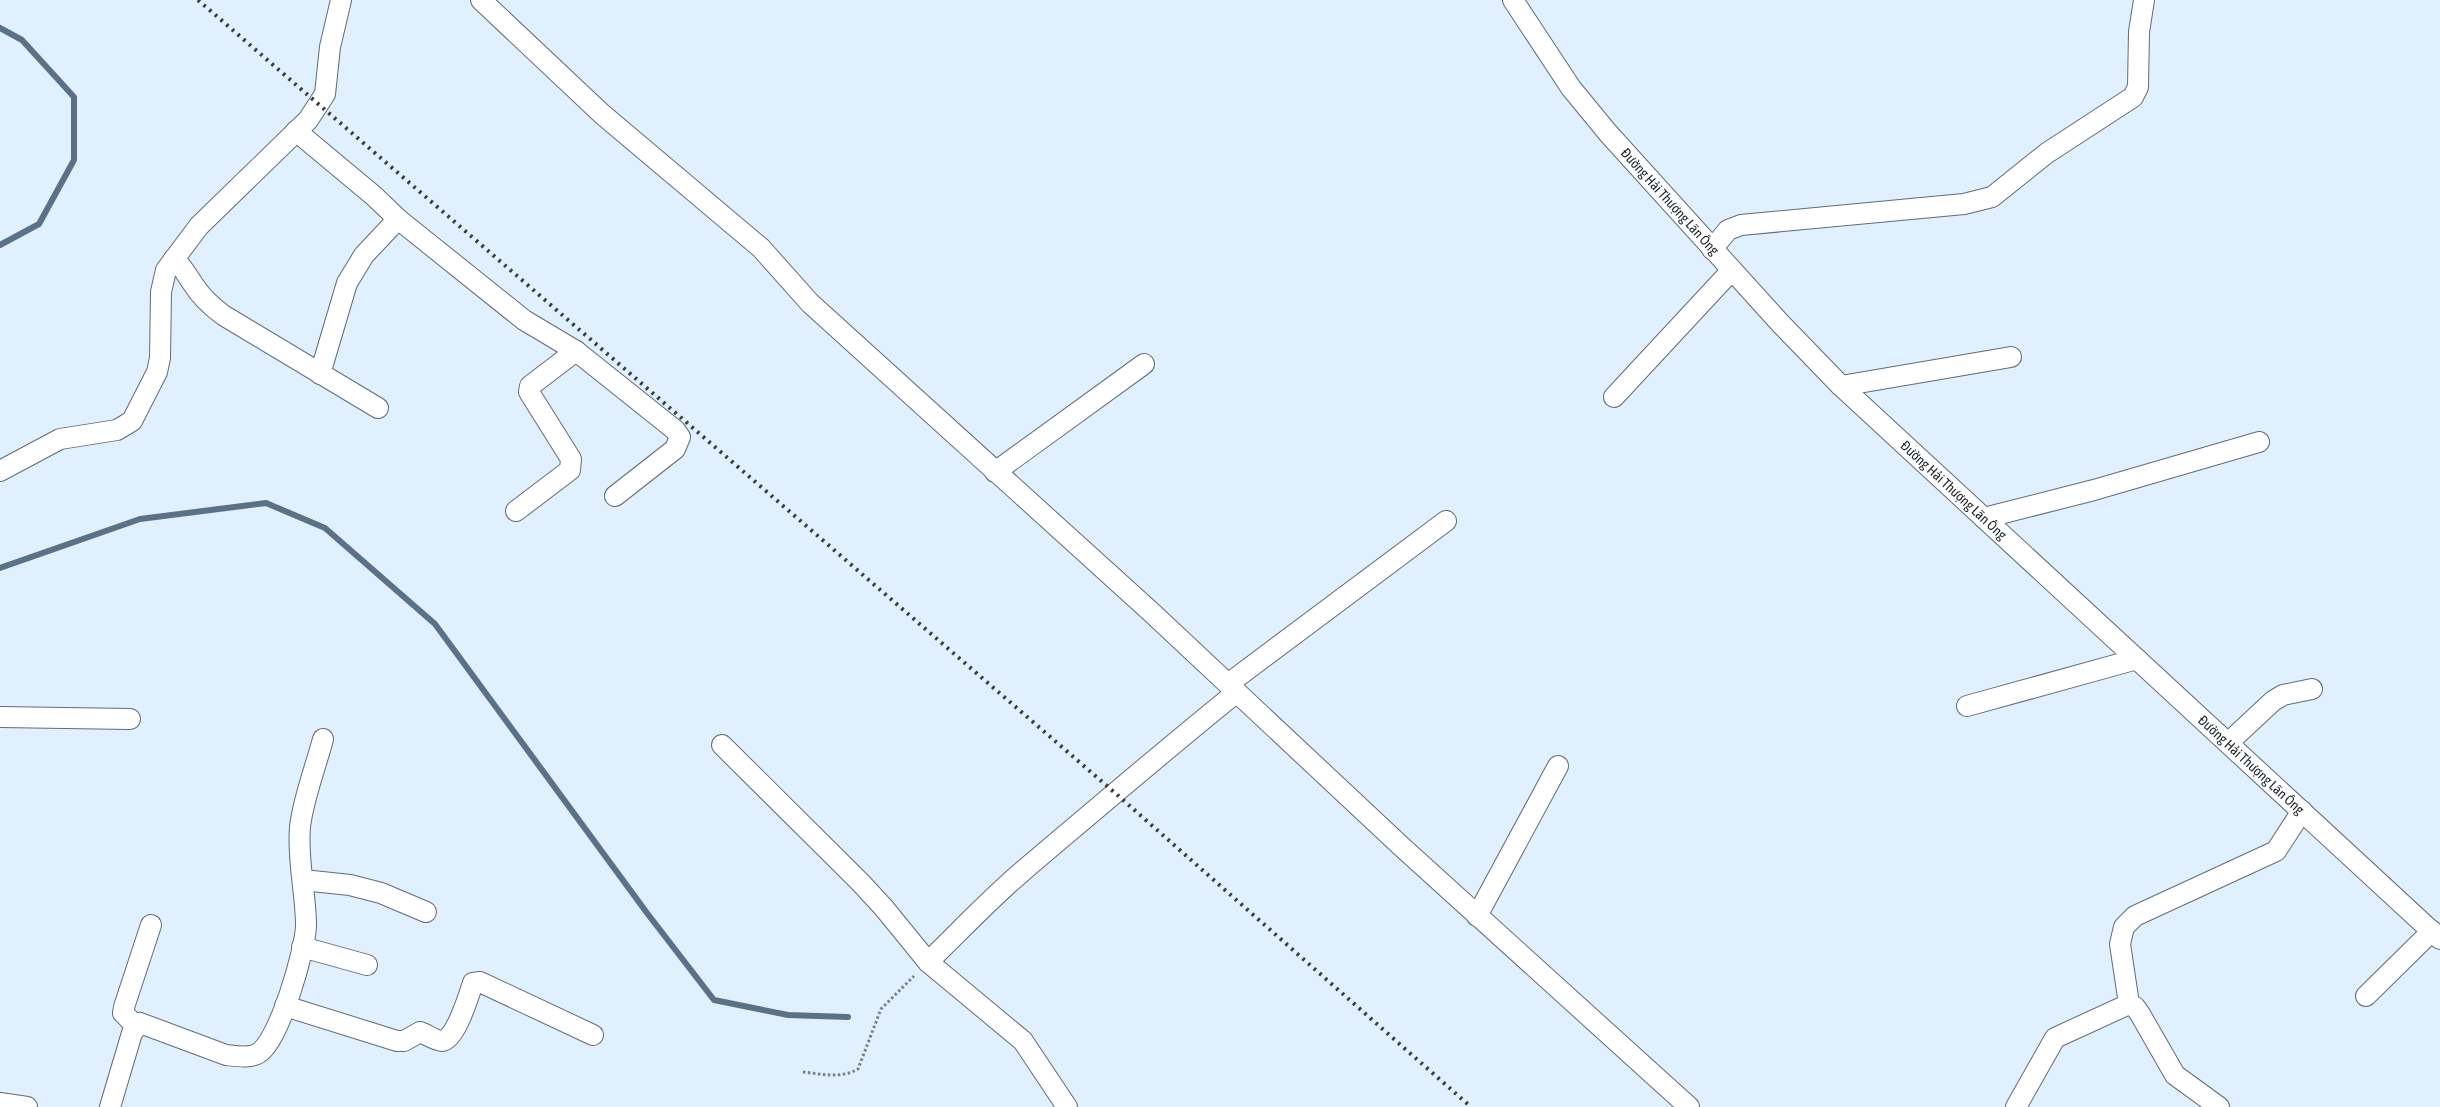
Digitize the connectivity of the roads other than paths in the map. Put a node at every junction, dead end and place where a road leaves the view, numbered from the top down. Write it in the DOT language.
graph roads {
  1 [pos="341,0"];
  2 [pos="481,0"];
  3 [pos="1513,0"];
  4 [pos="2144,0"];
  5 [pos="296,131"];
  6 [pos="398,219"];
  7 [pos="1712,249"];
  8 [pos="174,259"];
  9 [pos="1732,270"];
  10 [pos="576,351"];
  11 [pos="2011,357"];
  12 [pos="1144,364"];
  13 [pos="320,374"];
  14 [pos="1841,386"];
  15 [pos="1614,397"];
  16 [pos="378,408"];
  17 [pos="2259,442"];
  18 [pos="0,471"];
  19 [pos="995,472"];
  20 [pos="615,496"];
  21 [pos="516,512"];
  22 [pos="1984,518"];
  23 [pos="1446,520"];
  24 [pos="2137,659"];
  25 [pos="1232,688"];
  26 [pos="2312,689"];
  27 [pos="1967,706"];
  28 [pos="0,717"];
  29 [pos="130,719"];
  30 [pos="323,739"];
  31 [pos="2228,743"];
  32 [pos="722,745"];
  33 [pos="1558,766"];
  34 [pos="2302,811"];
  35 [pos="303,880"];
  36 [pos="426,912"];
  37 [pos="1477,916"];
  38 [pos="151,925"];
  39 [pos="2436,935"];
  40 [pos="302,947"];
  41 [pos="928,962"];
  42 [pos="367,965"];
  43 [pos="2366,996"];
  44 [pos="2129,1004"];
  45 [pos="285,1006"];
  46 [pos="136,1026"];
  47 [pos="593,1035"];
  48 [pos="0,1103"];
  49 [pos="27,1107"];
  50 [pos="110,1107"];
  51 [pos="1067,1107"];
  52 [pos="1689,1107"];
  53 [pos="2016,1107"];
  54 [pos="2219,1107"];
  1 -- 5 [label="street"];
  2 -- 19 [label="street"];
  3 -- 7 [label="street, Đường Hải Thượng Lãn Ông"];
  4 -- 7 [label="street"];
  5 -- 6 [label="street"];
  5 -- 8 [label="street"];
  6 -- 10 [label="street"];
  6 -- 13 [label="street"];
  7 -- 9 [label="street, Đường Hải Thượng Lãn Ông"];
  8 -- 13 [label="street"];
  8 -- 18 [label="street"];
  9 -- 14 [label="street, Đường Hải Thượng Lãn Ông"];
  9 -- 15 [label="street"];
  10 -- 20 [label="street"];
  10 -- 21 [label="street"];
  11 -- 14 [label="street"];
  12 -- 19 [label="street"];
  13 -- 16 [label="street"];
  14 -- 22 [label="street, Đường Hải Thượng Lãn Ông"];
  17 -- 22 [label="street"];
  19 -- 25 [label="street"];
  22 -- 24 [label="street, Đường Hải Thượng Lãn Ông"];
  23 -- 25 [label="street"];
  24 -- 27 [label="street"];
  24 -- 31 [label="street, Đường Hải Thượng Lãn Ông"];
  25 -- 37 [label="street"];
  25 -- 41 [label="street"];
  26 -- 31 [label="street"];
  28 -- 29 [label="street"];
  30 -- 35 [label="street"];
  31 -- 34 [label="street, Đường Hải Thượng Lãn Ông"];
  32 -- 41 [label="street"];
  33 -- 37 [label="street"];
  34 -- 39 [label="street, Đường Hải Thượng Lãn Ông"];
  34 -- 44 [label="street"];
  35 -- 36 [label="street"];
  35 -- 40 [label="street"];
  37 -- 52 [label="street"];
  38 -- 46 [label="street"];
  39 -- 43 [label="street"];
  40 -- 42 [label="street"];
  40 -- 45 [label="street"];
  41 -- 51 [label="street"];
  44 -- 53 [label="street"];
  44 -- 54 [label="street"];
  45 -- 46 [label="street"];
  45 -- 47 [label="street"];
  46 -- 50 [label="street"];
  48 -- 49 [label="street"];
}
